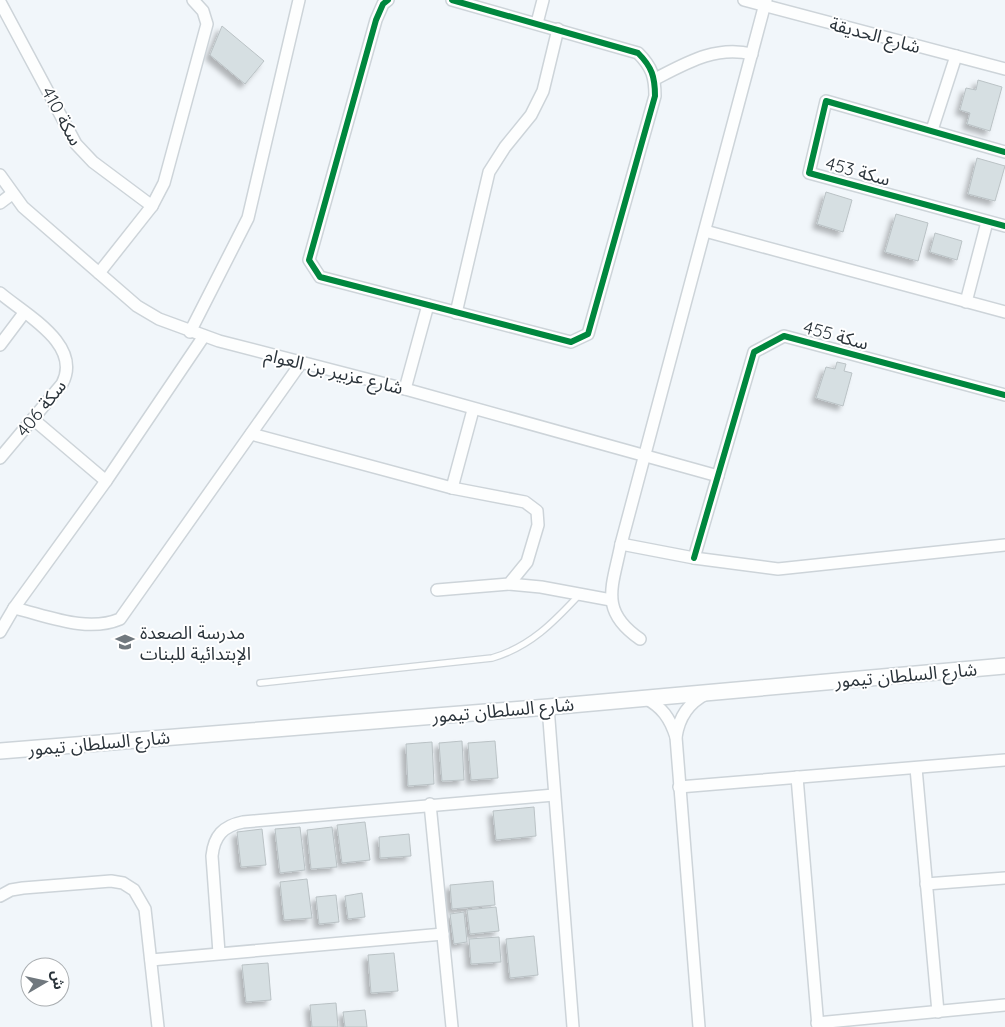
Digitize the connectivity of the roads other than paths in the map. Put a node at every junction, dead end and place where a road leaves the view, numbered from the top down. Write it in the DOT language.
graph roads {
  1 [pos="193,0"];
  2 [pos="299,0"];
  3 [pos="388,0"];
  4 [pos="452,0"];
  5 [pos="544,0"];
  6 [pos="744,0"];
  7 [pos="0,2"];
  8 [pos="765,3"];
  9 [pos="537,23"];
  10 [pos="558,29"];
  11 [pos="752,54"];
  12 [pos="956,56"];
  13 [pos="1005,69"];
  14 [pos="655,79"];
  15 [pos="932,130"];
  16 [pos="1005,152"];
  17 [pos="0,175"];
  18 [pos="12,194"];
  19 [pos="0,204"];
  20 [pos="152,206"];
  21 [pos="987,222"];
  22 [pos="1005,226"];
  23 [pos="704,231"];
  24 [pos="99,273"];
  25 [pos="0,293"];
  26 [pos="966,302"];
  27 [pos="428,306"];
  28 [pos="1005,312"];
  29 [pos="24,313"];
  30 [pos="456,313"];
  31 [pos="190,332"];
  32 [pos="204,336"];
  33 [pos="0,345"];
  34 [pos="301,363"];
  35 [pos="405,389"];
  36 [pos="1005,395"];
  37 [pos="472,410"];
  38 [pos="33,419"];
  39 [pos="251,434"];
  40 [pos="645,456"];
  41 [pos="0,458"];
  42 [pos="718,476"];
  43 [pos="106,481"];
  44 [pos="452,488"];
  45 [pos="621,544"];
  46 [pos="1005,545"];
  47 [pos="694,558"];
  48 [pos="509,584"];
  49 [pos="437,590"];
  50 [pos="580,594"];
  51 [pos="611,600"];
  52 [pos="14,608"];
  53 [pos="1,627"];
  54 [pos="640,639"];
  55 [pos="1005,658"];
  56 [pos="1005,666"];
  57 [pos="260,683"];
  58 [pos="712,691"];
  59 [pos="645,698"];
  60 [pos="548,707"];
  61 [pos="676,736"];
  62 [pos="0,742"];
  63 [pos="0,751"];
  64 [pos="1005,760"];
  65 [pos="916,768"];
  66 [pos="797,777"];
  67 [pos="679,787"];
  68 [pos="554,795"];
  69 [pos="430,804"];
  70 [pos="1005,878"];
  71 [pos="926,884"];
  72 [pos="0,896"];
  73 [pos="443,934"];
  74 [pos="219,953"];
  75 [pos="151,960"];
  76 [pos="1005,1006"];
  77 [pos="938,1012"];
  78 [pos="818,1025"];
  79 [pos="158,1027"];
  80 [pos="452,1027"];
  81 [pos="573,1027"];
  82 [pos="699,1027"];
  1 -- 20 [label="street"];
  2 -- 31 [label="street"];
  3 -- 27 [label="street"];
  4 -- 9 [label="street"];
  5 -- 9 [label="street"];
  6 -- 8 [label="street, شارع الحديقة"];
  7 -- 20 [label="street, سكة 410"];
  8 -- 11 [label="street"];
  8 -- 12 [label="street, شارع الحديقة"];
  9 -- 10 [label="street"];
  10 -- 14 [label="street"];
  10 -- 30 [label="street"];
  11 -- 14 [label="street"];
  11 -- 23 [label="street"];
  12 -- 13 [label="street, شارع الحديقة"];
  12 -- 15 [label="street"];
  14 -- 30 [label="street"];
  15 -- 16 [label="street, سكة 453"];
  15 -- 21 [label="street, سكة 453"];
  17 -- 18 [label="street, شارع عزبير بن العوام"];
  18 -- 19 [label="street"];
  18 -- 24 [label="street, شارع عزبير بن العوام"];
  20 -- 24 [label="street"];
  21 -- 22 [label="street, سكة 453"];
  21 -- 26 [label="street"];
  23 -- 26 [label="street"];
  23 -- 40 [label="street"];
  24 -- 31 [label="street, شارع عزبير بن العوام"];
  25 -- 29 [label="street, سكة 406"];
  26 -- 28 [label="street"];
  27 -- 30 [label="street"];
  27 -- 35 [label="street"];
  29 -- 33 [label="street"];
  29 -- 38 [label="street, سكة 406"];
  31 -- 32 [label="street, شارع عزبير بن العوام"];
  32 -- 34 [label="street, شارع عزبير بن العوام"];
  32 -- 43 [label="street"];
  34 -- 35 [label="street, شارع عزبير بن العوام"];
  34 -- 39 [label="street"];
  35 -- 37 [label="street, شارع عزبير بن العوام"];
  36 -- 42 [label="street, سكة 455"];
  37 -- 40 [label="street, شارع عزبير بن العوام"];
  37 -- 44 [label="street"];
  38 -- 41 [label="street, سكة 406"];
  38 -- 43 [label="street"];
  39 -- 44 [label="street"];
  39 -- 52 [label="street"];
  40 -- 42 [label="street, شارع عزبير بن العوام"];
  40 -- 45 [label="street"];
  42 -- 47 [label="street, سكة 455"];
  43 -- 52 [label="street"];
  44 -- 48 [label="street"];
  45 -- 47 [label="street"];
  45 -- 51 [label="street"];
  46 -- 47 [label="street"];
  48 -- 49 [label="street"];
  48 -- 50 [label="street"];
  50 -- 51 [label="street"];
  50 -- 57 [label="lane"];
  51 -- 54 [label="street"];
  52 -- 53 [label="street"];
  55 -- 62 [label="main road, شارع السلطان تيمور"];
  56 -- 58 [label="main road, شارع السلطان تيمور"];
  58 -- 59 [label="main road, شارع السلطان تيمور"];
  58 -- 61 [label="street"];
  59 -- 60 [label="main road, شارع السلطان تيمور"];
  59 -- 61 [label="street"];
  60 -- 63 [label="main road, شارع السلطان تيمور"];
  60 -- 68 [label="street"];
  61 -- 67 [label="street"];
  64 -- 65 [label="street"];
  65 -- 66 [label="street"];
  65 -- 71 [label="street"];
  66 -- 67 [label="street"];
  66 -- 78 [label="street"];
  67 -- 82 [label="street"];
  68 -- 69 [label="street"];
  68 -- 81 [label="street"];
  69 -- 73 [label="street"];
  69 -- 74 [label="street"];
  70 -- 71 [label="street"];
  71 -- 77 [label="street"];
  72 -- 75 [label="street"];
  73 -- 74 [label="street"];
  73 -- 80 [label="street"];
  74 -- 75 [label="street"];
  75 -- 79 [label="street"];
  76 -- 77 [label="street"];
  77 -- 78 [label="street"];
}
